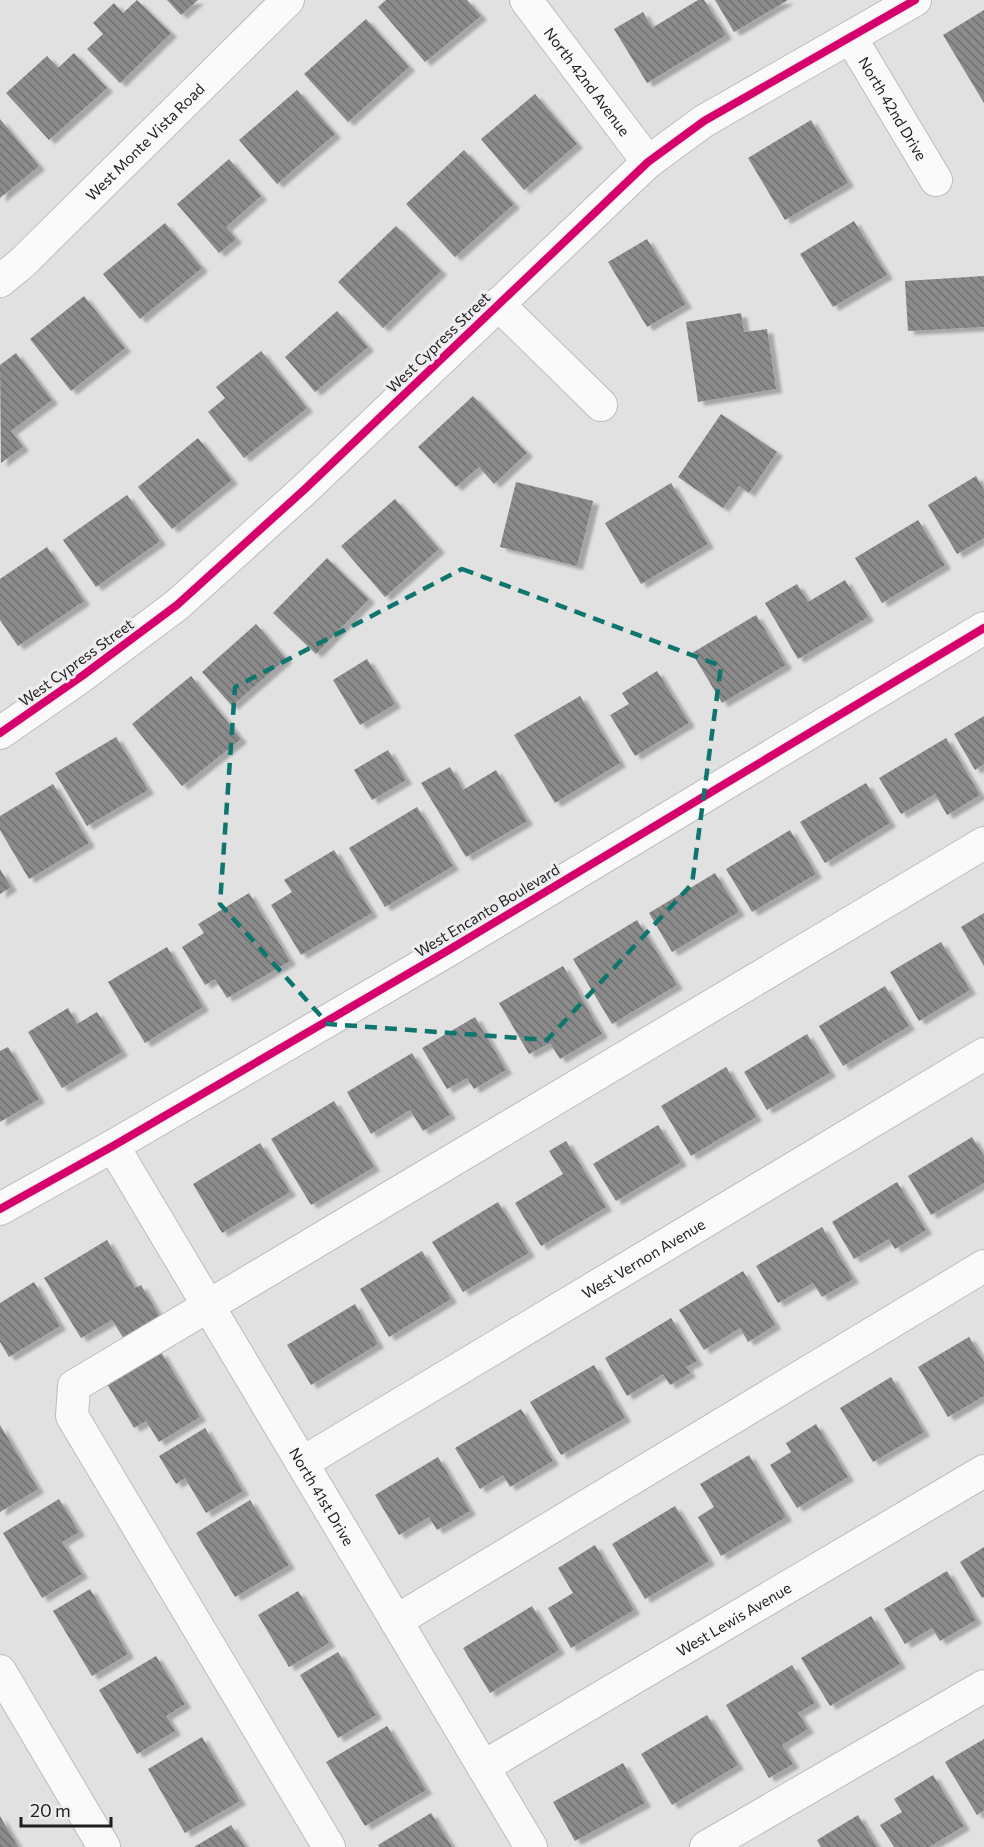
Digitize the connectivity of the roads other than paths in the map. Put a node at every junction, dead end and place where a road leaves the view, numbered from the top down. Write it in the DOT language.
graph roads {
  1 [pos="288,0"];
  2 [pos="526,0"];
  3 [pos="915,0"];
  4 [pos="851,38"];
  5 [pos="648,162"];
  6 [pos="936,180"];
  7 [pos="0,281"];
  8 [pos="498,304"];
  9 [pos="601,405"];
  10 [pos="984,628"];
  11 [pos="0,734"];
  12 [pos="984,843"];
  13 [pos="984,1054"];
  14 [pos="113,1146"];
  15 [pos="0,1209"];
  16 [pos="984,1266"];
  17 [pos="209,1306"];
  18 [pos="302,1463"];
  19 [pos="984,1470"];
  20 [pos="396,1621"];
  21 [pos="0,1671"];
  22 [pos="984,1686"];
  23 [pos="483,1767"];
  24 [pos="104,1847"];
  25 [pos="329,1847"];
  26 [pos="531,1847"];
  27 [pos="706,1847"];
  1 -- 7 [label="street, West Monte Vista Road"];
  2 -- 5 [label="street, North 42nd Avenue"];
  3 -- 4 [label="street, West Cypress Street"];
  4 -- 5 [label="street, West Cypress Street"];
  4 -- 6 [label="street, North 42nd Drive"];
  5 -- 8 [label="street, West Cypress Street"];
  8 -- 9 [label="street"];
  8 -- 11 [label="street, West Cypress Street"];
  10 -- 14 [label="street, West Encanto Boulevard"];
  12 -- 17 [label="street"];
  13 -- 18 [label="street, West Vernon Avenue"];
  14 -- 15 [label="street, West Encanto Boulevard"];
  14 -- 17 [label="street, North 41st Drive"];
  16 -- 20 [label="street"];
  17 -- 18 [label="street, North 41st Drive"];
  17 -- 25 [label="street"];
  18 -- 20 [label="street, North 41st Drive"];
  19 -- 23 [label="street, West Lewis Avenue"];
  20 -- 23 [label="street, North 41st Drive"];
  21 -- 24 [label="street"];
  22 -- 27 [label="street"];
  23 -- 26 [label="street, North 41st Drive"];
}
